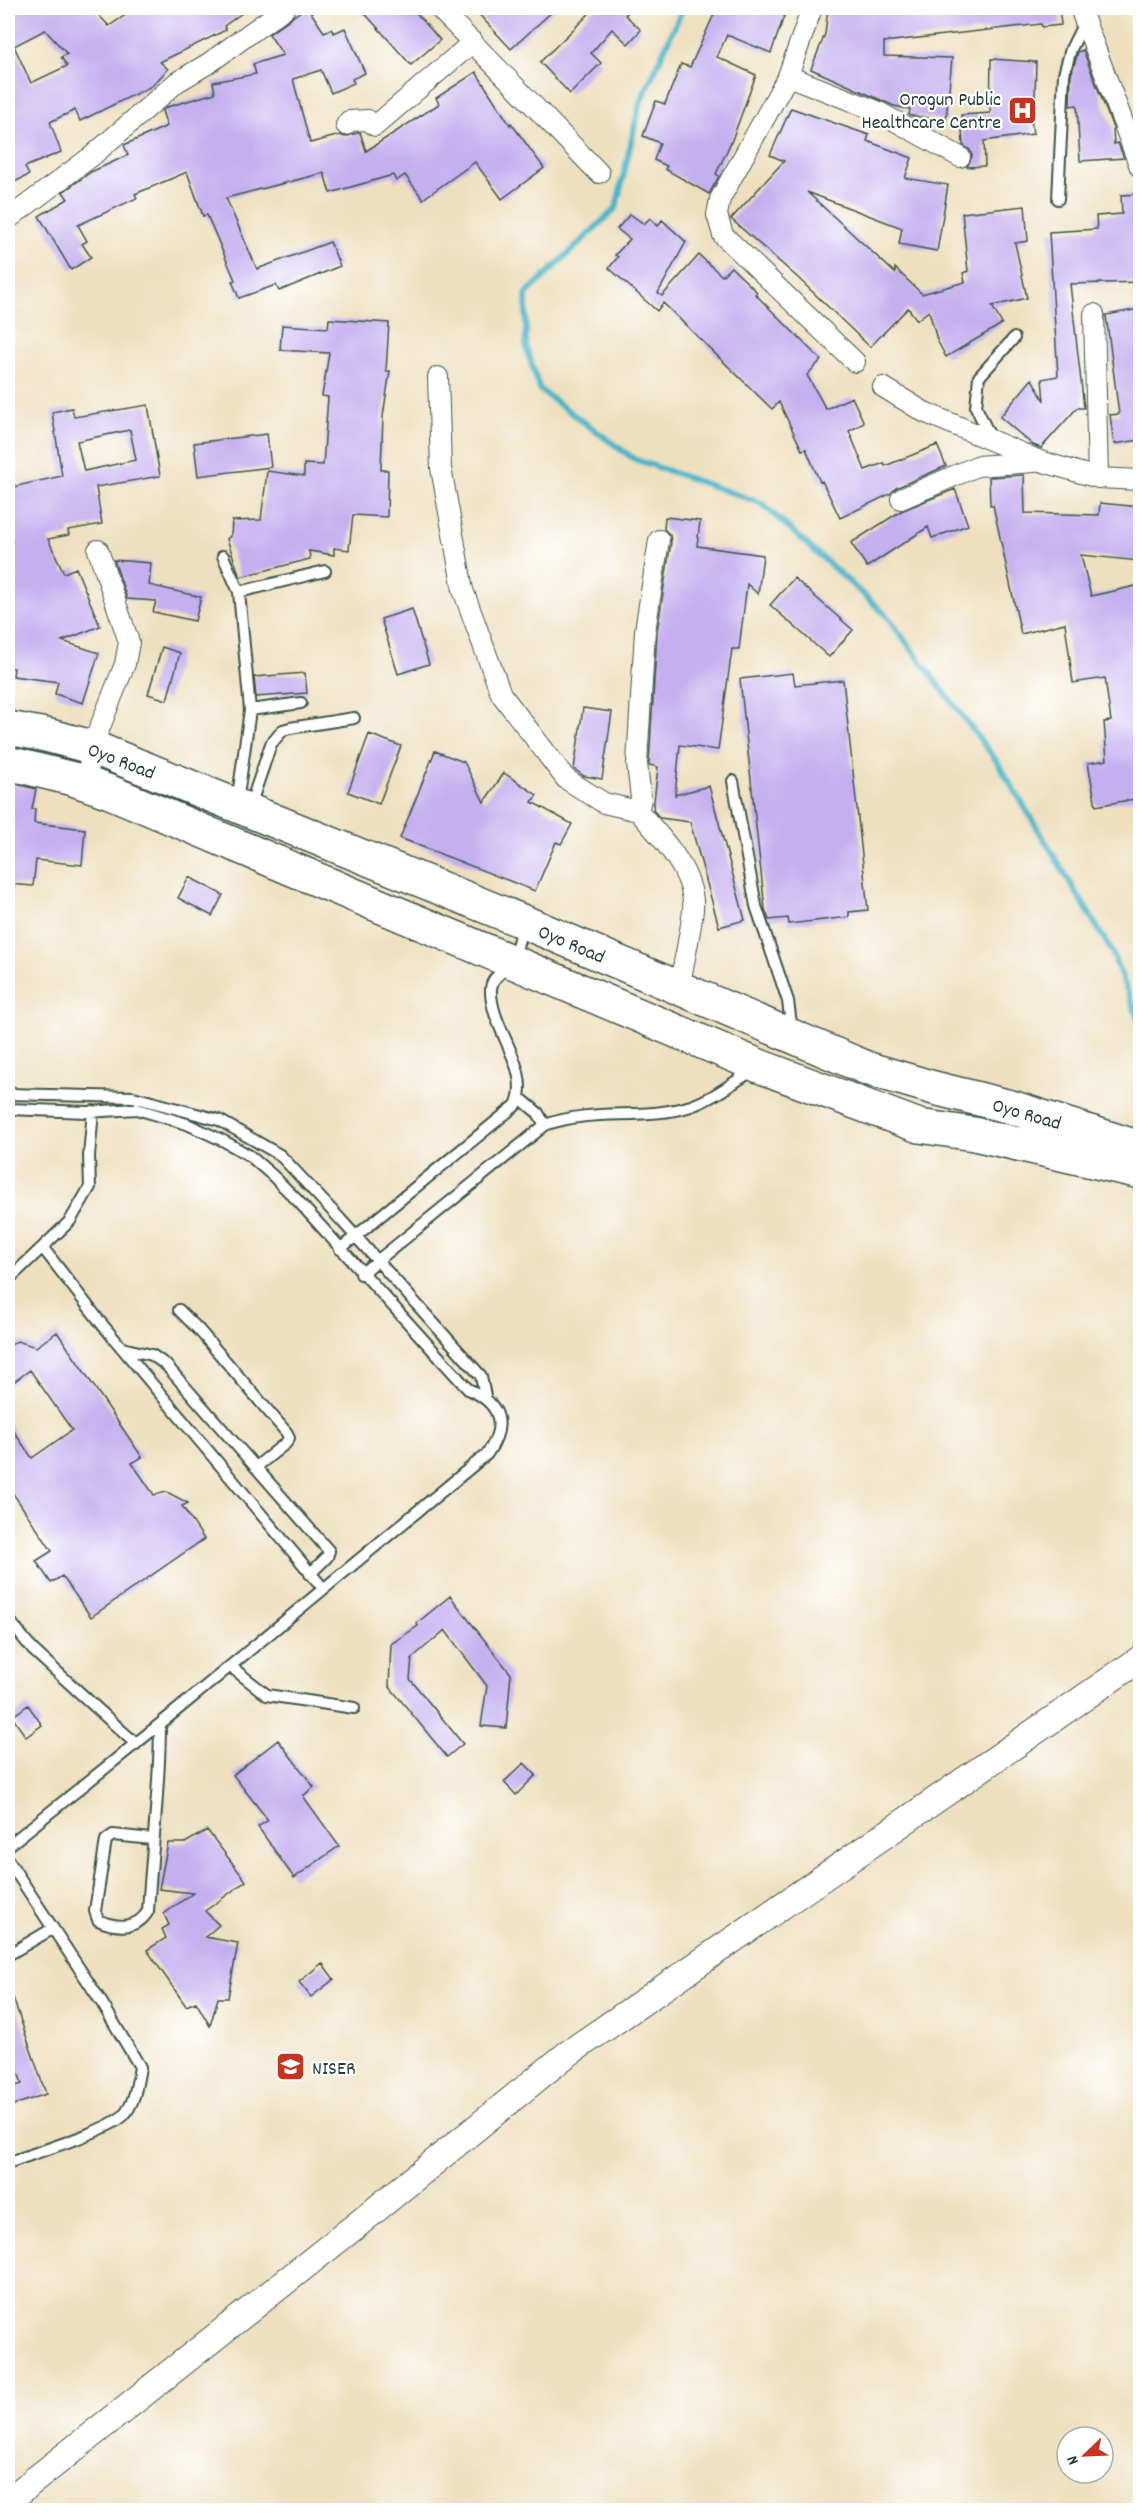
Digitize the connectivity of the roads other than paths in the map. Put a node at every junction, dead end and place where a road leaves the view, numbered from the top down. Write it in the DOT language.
graph roads {
  1 [pos="285,8"];
  2 [pos="439,8"];
  3 [pos="812,8"];
  4 [pos="1083,14"];
  5 [pos="473,42"];
  6 [pos="788,76"];
  7 [pos="346,125"];
  8 [pos="960,157"];
  9 [pos="1140,167"];
  10 [pos="598,172"];
  11 [pos="1058,199"];
  12 [pos="8,219"];
  13 [pos="1094,314"];
  14 [pos="1014,338"];
  15 [pos="855,362"];
  16 [pos="438,377"];
  17 [pos="883,387"];
  18 [pos="992,441"];
  19 [pos="1040,461"];
  20 [pos="1098,478"];
  21 [pos="1140,480"];
  22 [pos="901,499"];
  23 [pos="659,540"];
  24 [pos="98,550"];
  25 [pos="223,556"];
  26 [pos="325,571"];
  27 [pos="239,592"];
  28 [pos="301,703"];
  29 [pos="250,710"];
  30 [pos="354,718"];
  31 [pos="8,728"];
  32 [pos="92,747"];
  33 [pos="8,763"];
  34 [pos="733,781"];
  35 [pos="86,784"];
  36 [pos="243,808"];
  37 [pos="638,811"];
  38 [pos="524,922"];
  39 [pos="511,962"];
  40 [pos="679,988"];
  41 [pos="793,1038"];
  42 [pos="759,1066"];
  43 [pos="8,1094"];
  44 [pos="520,1098"];
  45 [pos="8,1110"];
  46 [pos="93,1112"];
  47 [pos="544,1125"];
  48 [pos="1140,1148"];
  49 [pos="1140,1172"];
  50 [pos="355,1236"];
  51 [pos="43,1248"];
  52 [pos="340,1249"];
  53 [pos="376,1260"];
  54 [pos="361,1274"];
  55 [pos="8,1280"];
  56 [pos="179,1311"];
  57 [pos="122,1348"];
  58 [pos="485,1396"];
  59 [pos="256,1467"];
  60 [pos="310,1574"];
  61 [pos="323,1588"];
  62 [pos="8,1619"];
  63 [pos="1140,1659"];
  64 [pos="230,1666"];
  65 [pos="354,1708"];
  66 [pos="160,1724"];
  67 [pos="136,1744"];
  68 [pos="152,1839"];
  69 [pos="8,1846"];
  70 [pos="8,1860"];
  71 [pos="52,1929"];
  72 [pos="8,1955"];
  73 [pos="8,2163"];
  74 [pos="8,2501"];
  1 -- 12 [label="street"];
  2 -- 5 [label="street"];
  3 -- 6 [label="street"];
  4 -- 9 [label="street"];
  4 -- 11 [label="lane"];
  5 -- 7 [label="street"];
  5 -- 10 [label="street"];
  6 -- 8 [label="street"];
  6 -- 15 [label="street"];
  13 -- 20 [label="street"];
  14 -- 18 [label="lane"];
  16 -- 37 [label="street"];
  17 -- 18 [label="street"];
  18 -- 19 [label="street"];
  19 -- 20 [label="street"];
  19 -- 22 [label="street"];
  20 -- 21 [label="street"];
  23 -- 37 [label="street"];
  24 -- 32 [label="street"];
  25 -- 27 [label="lane"];
  26 -- 27 [label="lane"];
  27 -- 29 [label="lane"];
  28 -- 29 [label="lane"];
  29 -- 36 [label="lane"];
  30 -- 36 [label="lane"];
  31 -- 32 [label="highway, Oyo Road"];
  32 -- 35 [label="street"];
  32 -- 36 [label="highway, Oyo Road"];
  33 -- 35 [label="highway, Oyo Road"];
  34 -- 41 [label="lane"];
  35 -- 39 [label="highway, Oyo Road"];
  36 -- 38 [label="highway, Oyo Road"];
  37 -- 40 [label="street"];
  38 -- 39 [label="lane"];
  38 -- 40 [label="highway, Oyo Road"];
  39 -- 42 [label="highway, Oyo Road"];
  39 -- 44 [label="lane"];
  40 -- 41 [label="highway, Oyo Road"];
  41 -- 48 [label="highway, Oyo Road"];
  42 -- 47 [label="lane"];
  42 -- 49 [label="highway, Oyo Road"];
  43 -- 50 [label="lane"];
  44 -- 47 [label="lane"];
  44 -- 50 [label="lane"];
  45 -- 46 [label="lane"];
  46 -- 51 [label="lane"];
  46 -- 52 [label="lane"];
  47 -- 53 [label="lane"];
  50 -- 52 [label="lane"];
  50 -- 53 [label="lane"];
  51 -- 55 [label="lane"];
  51 -- 57 [label="lane"];
  52 -- 54 [label="lane"];
  53 -- 54 [label="lane"];
  53 -- 58 [label="lane"];
  54 -- 58 [label="lane"];
  56 -- 59 [label="lane"];
  57 -- 59 [label="lane"];
  57 -- 60 [label="lane"];
  58 -- 61 [label="lane"];
  59 -- 60 [label="lane"];
  60 -- 61 [label="lane"];
  61 -- 64 [label="lane"];
  62 -- 67 [label="lane"];
  63 -- 74 [label="street"];
  64 -- 65 [label="lane"];
  64 -- 66 [label="lane"];
  66 -- 67 [label="lane"];
  66 -- 68 [label="lane"];
  67 -- 69 [label="lane"];
  68 -- 68 [label="lane"];
  70 -- 71 [label="lane"];
  71 -- 72 [label="lane"];
  71 -- 73 [label="lane"];
}
